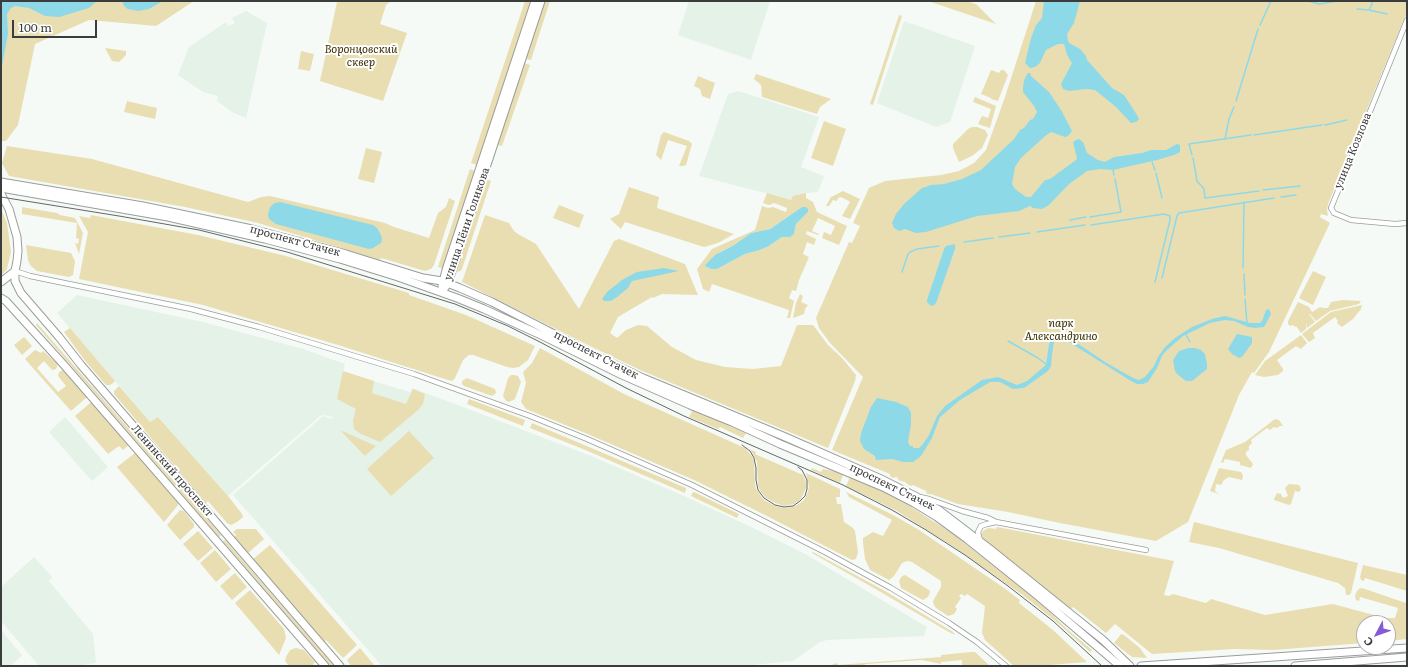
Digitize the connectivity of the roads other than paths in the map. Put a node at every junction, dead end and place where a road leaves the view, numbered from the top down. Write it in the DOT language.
graph roads {
  1 [pos="535,1"];
  2 [pos="541,1"];
  3 [pos="1407,20"];
  4 [pos="1,182"];
  5 [pos="1,188"];
  6 [pos="1,194"];
  7 [pos="1407,223"];
  8 [pos="15,271"];
  9 [pos="1,282"];
  10 [pos="445,282"];
  11 [pos="442,292"];
  12 [pos="1,298"];
  13 [pos="917,497"];
  14 [pos="996,522"];
  15 [pos="981,542"];
  16 [pos="1146,550"];
  17 [pos="1407,648"];
  18 [pos="1407,657"];
  19 [pos="325,666"];
  20 [pos="340,666"];
  21 [pos="1006,666"];
  22 [pos="1120,666"];
  23 [pos="1130,666"];
  24 [pos="1141,666"];
  25 [pos="1295,666"];
  1 -- 10 [label="main road, улица Лёни Голикова"];
  2 -- 10 [label="main road, улица Лёни Голикова"];
  3 -- 7 [label="street, улица Козлова"];
  4 -- 10 [label="main road, проспект Стачек"];
  5 -- 11 [label="main road, проспект Стачек"];
  6 -- 8 [label="main road, Ленинский проспект"];
  8 -- 9 [label="main road"];
  8 -- 20 [label="main road, Ленинский проспект"];
  8 -- 21 [label="street"];
  10 -- 11 [label="main road, улица Лёни Голикова"];
  10 -- 13 [label="main road, проспект Стачек"];
  11 -- 22 [label="main road, проспект Стачек"];
  12 -- 19 [label="main road, Ленинский проспект"];
  13 -- 14 [label="street"];
  13 -- 15 [label="main road, проспект Стачек"];
  14 -- 15 [label="street"];
  14 -- 16 [label="street"];
  15 -- 23 [label="main road, проспект Стачек"];
  17 -- 24 [label="main road"];
  18 -- 25 [label="main road"];
}
